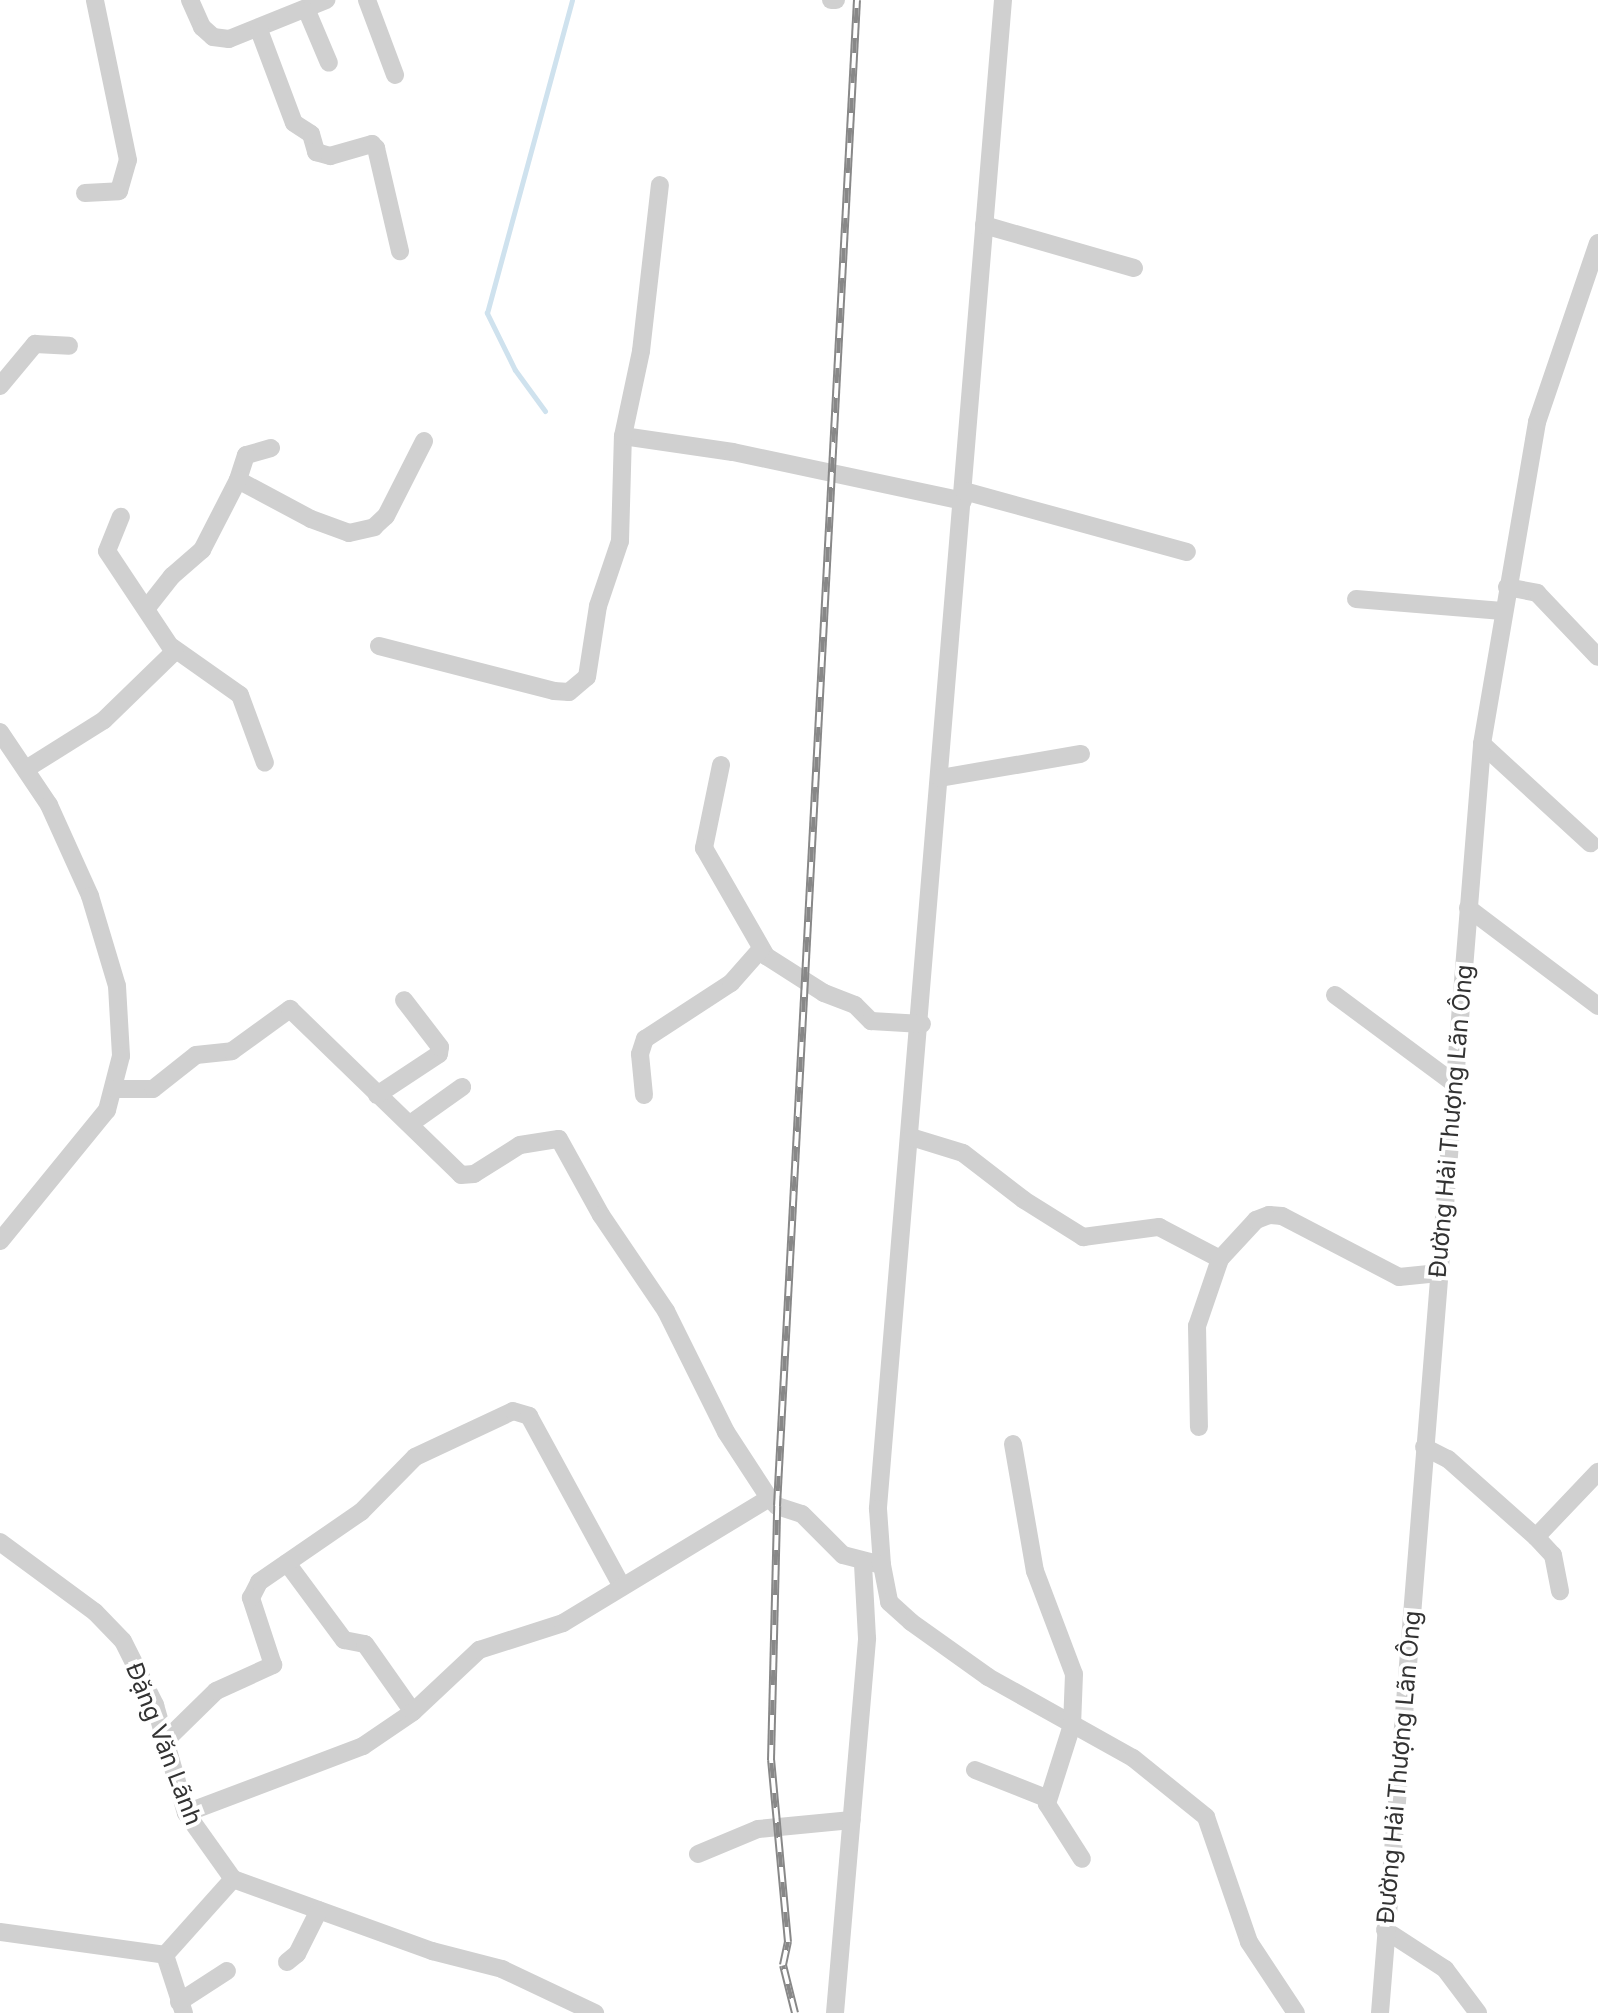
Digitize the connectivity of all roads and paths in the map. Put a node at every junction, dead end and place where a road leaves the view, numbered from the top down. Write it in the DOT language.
graph roads {
  1 [pos="95,0"];
  2 [pos="190,0"];
  3 [pos="326,0"];
  4 [pos="367,0"];
  5 [pos="1003,0"];
  6 [pos="307,11"];
  7 [pos="259,30"];
  8 [pos="329,63"];
  9 [pos="395,75"];
  10 [pos="660,185"];
  11 [pos="85,193"];
  12 [pos="984,225"];
  13 [pos="1598,243"];
  14 [pos="400,251"];
  15 [pos="1134,268"];
  16 [pos="69,346"];
  17 [pos="0,386"];
  18 [pos="623,436"];
  19 [pos="424,441"];
  20 [pos="271,448"];
  21 [pos="238,480"];
  22 [pos="964,496"];
  23 [pos="121,517"];
  24 [pos="1187,552"];
  25 [pos="1507,587"];
  26 [pos="1356,599"];
  27 [pos="146,609"];
  28 [pos="1503,611"];
  29 [pos="379,646"];
  30 [pos="172,647"];
  31 [pos="1598,657"];
  32 [pos="1,736"];
  33 [pos="1482,744"];
  34 [pos="1081,754"];
  35 [pos="265,763"];
  36 [pos="721,765"];
  37 [pos="26,769"];
  38 [pos="940,778"];
  39 [pos="1590,843"];
  40 [pos="1468,908"];
  41 [pos="761,949"];
  42 [pos="1335,995"];
  43 [pos="404,1000"];
  44 [pos="1598,1006"];
  45 [pos="922,1024"];
  46 [pos="1455,1084"];
  47 [pos="462,1087"];
  48 [pos="116,1089"];
  49 [pos="377,1095"];
  50 [pos="644,1095"];
  51 [pos="410,1124"];
  52 [pos="911,1137"];
  53 [pos="4,1231"];
  54 [pos="1220,1259"];
  55 [pos="1439,1273"];
  56 [pos="1199,1427"];
  57 [pos="1013,1444"];
  58 [pos="1424,1447"];
  59 [pos="1598,1472"];
  60 [pos="769,1498"];
  61 [pos="1536,1537"];
  62 [pos="0,1542"];
  63 [pos="287,1563"];
  64 [pos="872,1565"];
  65 [pos="621,1585"];
  66 [pos="1560,1591"];
  67 [pos="413,1712"];
  68 [pos="1072,1725"];
  69 [pos="166,1740"];
  70 [pos="975,1770"];
  71 [pos="1046,1798"];
  72 [pos="186,1813"];
  73 [pos="852,1820"];
  74 [pos="698,1854"];
  75 [pos="1082,1859"];
  76 [pos="233,1879"];
  77 [pos="319,1910"];
  78 [pos="1385,1930"];
  79 [pos="0,1932"];
  80 [pos="165,1955"];
  81 [pos="287,1962"];
  82 [pos="227,1971"];
  83 [pos="181,2008"];
  84 [pos="595,2013"];
  85 [pos="835,2013"];
  86 [pos="1296,2013"];
  87 [pos="1380,2013"];
  88 [pos="1478,2013"];
  1 -- 11 [label="street"];
  2 -- 7 [label="street"];
  3 -- 6 [label="street"];
  4 -- 9 [label="street"];
  5 -- 12 [label="street"];
  6 -- 7 [label="street"];
  6 -- 8 [label="street"];
  7 -- 14 [label="street"];
  10 -- 18 [label="street"];
  12 -- 15 [label="street"];
  12 -- 22 [label="street"];
  13 -- 25 [label="street, Đường Hải Thượng Lãn Ông"];
  16 -- 17 [label="street"];
  18 -- 22 [label="street"];
  18 -- 29 [label="street"];
  19 -- 21 [label="street"];
  20 -- 21 [label="street"];
  21 -- 27 [label="street"];
  22 -- 24 [label="street"];
  22 -- 38 [label="street"];
  23 -- 27 [label="street"];
  25 -- 28 [label="street, Đường Hải Thượng Lãn Ông"];
  25 -- 31 [label="street"];
  26 -- 28 [label="street"];
  27 -- 30 [label="street"];
  28 -- 33 [label="street, Đường Hải Thượng Lãn Ông"];
  30 -- 35 [label="street"];
  30 -- 37 [label="street"];
  32 -- 37 [label="street"];
  33 -- 39 [label="street"];
  33 -- 40 [label="street, Đường Hải Thượng Lãn Ông"];
  34 -- 38 [label="street"];
  36 -- 41 [label="street"];
  37 -- 48 [label="street"];
  38 -- 45 [label="street"];
  40 -- 44 [label="street"];
  40 -- 46 [label="street, Đường Hải Thượng Lãn Ông"];
  41 -- 45 [label="street"];
  41 -- 50 [label="street"];
  42 -- 46 [label="street"];
  43 -- 49 [label="street"];
  45 -- 52 [label="street"];
  46 -- 55 [label="street, Đường Hải Thượng Lãn Ông"];
  47 -- 51 [label="street"];
  48 -- 49 [label="street"];
  48 -- 53 [label="street"];
  49 -- 51 [label="street"];
  51 -- 60 [label="street"];
  52 -- 54 [label="street"];
  52 -- 64 [label="street"];
  54 -- 55 [label="street"];
  54 -- 56 [label="street"];
  55 -- 58 [label="street, Đường Hải Thượng Lãn Ông"];
  57 -- 68 [label="street"];
  58 -- 61 [label="street"];
  58 -- 78 [label="street, Đường Hải Thượng Lãn Ông"];
  59 -- 61 [label="street"];
  60 -- 64 [label="street"];
  60 -- 65 [label="street"];
  61 -- 66 [label="street"];
  62 -- 69 [label="street, Đặng Văn Lãnh"];
  63 -- 65 [label="street"];
  63 -- 67 [label="street"];
  63 -- 69 [label="street"];
  64 -- 68 [label="street"];
  64 -- 73 [label="street"];
  65 -- 67 [label="street"];
  67 -- 72 [label="street"];
  68 -- 71 [label="street"];
  68 -- 86 [label="street"];
  69 -- 72 [label="street, Đặng Văn Lãnh"];
  70 -- 71 [label="street"];
  71 -- 75 [label="street"];
  72 -- 76 [label="street, Đặng Văn Lãnh"];
  73 -- 74 [label="street"];
  73 -- 85 [label="street"];
  76 -- 77 [label="street"];
  76 -- 80 [label="street"];
  77 -- 81 [label="street"];
  77 -- 84 [label="street"];
  78 -- 87 [label="street, Đường Hải Thượng Lãn Ông"];
  78 -- 88 [label="street"];
  79 -- 80 [label="street"];
  80 -- 83 [label="street"];
  82 -- 83 [label="street"];
}
